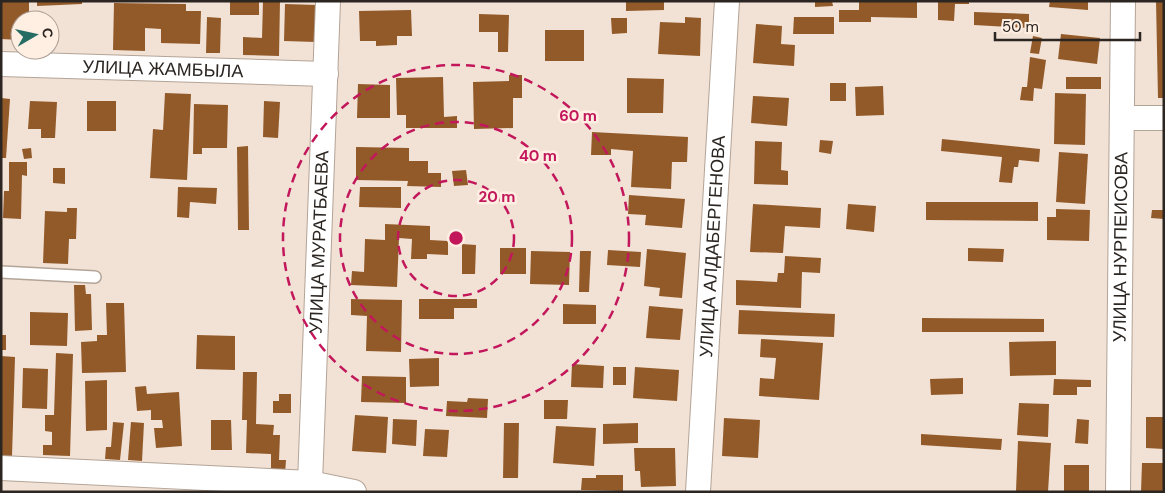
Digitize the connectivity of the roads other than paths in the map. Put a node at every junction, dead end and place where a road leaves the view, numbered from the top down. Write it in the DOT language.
graph roads {
  1 [pos="328,1"];
  2 [pos="726,1"];
  3 [pos="1123,1"];
  4 [pos="1,64"];
  5 [pos="326,74"];
  6 [pos="1122,118"];
  7 [pos="1164,118"];
  8 [pos="1,272"];
  9 [pos="94,277"];
  10 [pos="1,468"];
  11 [pos="310,483"];
  12 [pos="354,492"];
  13 [pos="698,492"];
  14 [pos="1118,492"];
  1 -- 5 [label="street, УЛИЦА МУРАТБАЕВА"];
  2 -- 13 [label="street, УЛИЦА АЛДАБЕРГЕНОВА"];
  3 -- 6 [label="street, УЛИЦА НУРПЕИСОВА"];
  4 -- 5 [label="street, УЛИЦА ЖАМБЫЛА"];
  5 -- 11 [label="street, УЛИЦА МУРАТБАЕВА"];
  6 -- 7 [label="street"];
  6 -- 14 [label="street, УЛИЦА НУРПЕИСОВА"];
  8 -- 9 [label="lane"];
  10 -- 11 [label="street"];
  11 -- 12 [label="street"];
}
